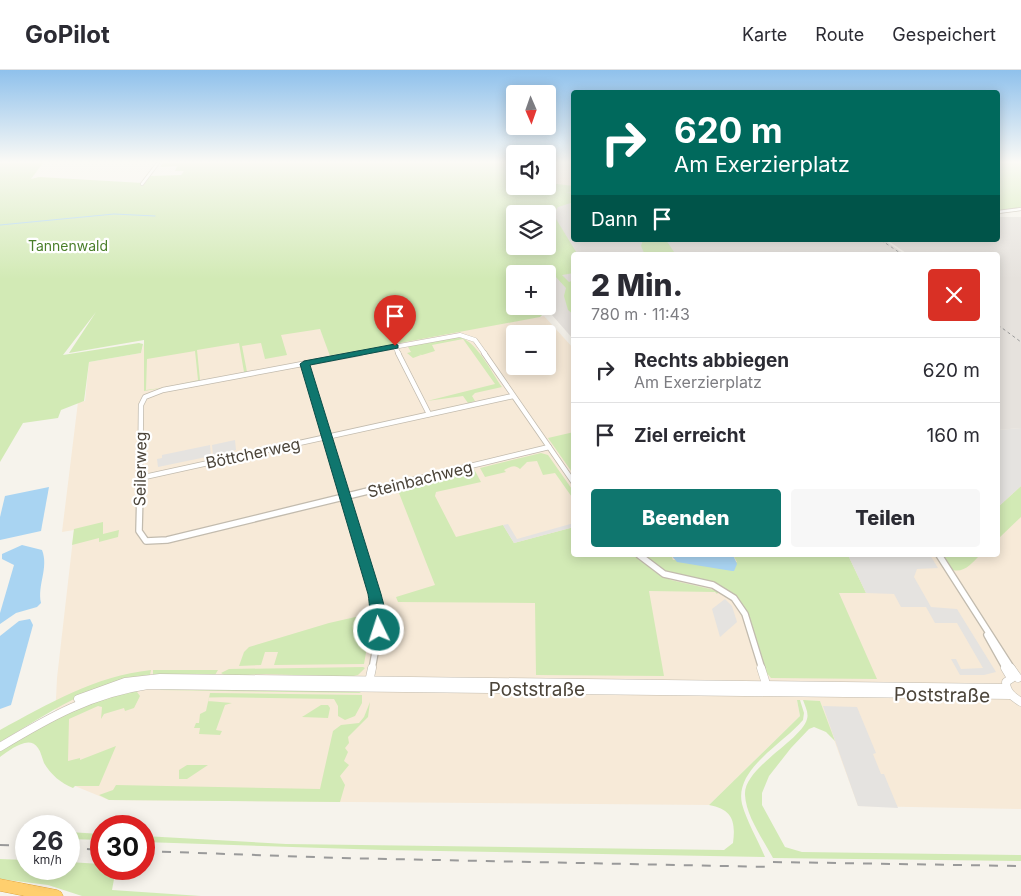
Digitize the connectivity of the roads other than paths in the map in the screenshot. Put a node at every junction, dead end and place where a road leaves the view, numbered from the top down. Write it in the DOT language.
graph roads {
  1 [pos="1019,211"];
  2 [pos="1000,212"];
  3 [pos="395,346"];
  4 [pos="304,364"];
  5 [pos="513,396"];
  6 [pos="429,414"];
  7 [pos="327,437"];
  8 [pos="549,447"];
  9 [pos="140,478"];
  10 [pos="571,479"];
  11 [pos="346,497"];
  12 [pos="146,541"];
  13 [pos="642,557"];
  14 [pos="940,557"];
  15 [pos="1016,678"];
  16 [pos="368,684"];
  17 [pos="1006,688"];
  18 [pos="768,689"];
  19 [pos="1011,696"];
  20 [pos="1021,702"];
  21 [pos="0,747"];
  22 [pos="0,885"];
  23 [pos="57,896"];
  1 -- 2 [label="street"];
  3 -- 4 [label="street"];
  3 -- 5 [label="street"];
  3 -- 6 [label="street"];
  4 -- 7 [label="street"];
  4 -- 9 [label="street, Seilerweg"];
  5 -- 6 [label="street, Böttcherweg"];
  5 -- 8 [label="street"];
  6 -- 7 [label="street, Böttcherweg"];
  7 -- 9 [label="street, Böttcherweg"];
  7 -- 11 [label="street"];
  8 -- 10 [label="street"];
  8 -- 11 [label="street, Steinbachweg"];
  9 -- 12 [label="street, Seilerweg"];
  11 -- 12 [label="street, Steinbachweg"];
  11 -- 16 [label="street"];
  13 -- 18 [label="street"];
  14 -- 15 [label="street"];
  15 -- 17 [label="street, Poststraße"];
  16 -- 18 [label="street, Poststraße"];
  16 -- 21 [label="street, Poststraße"];
  17 -- 18 [label="street, Poststraße"];
  17 -- 19 [label="street, Poststraße"];
  18 -- 19 [label="street, Poststraße"];
  19 -- 20 [label="street, Poststraße"];
  22 -- 23 [label="highway"];
}
